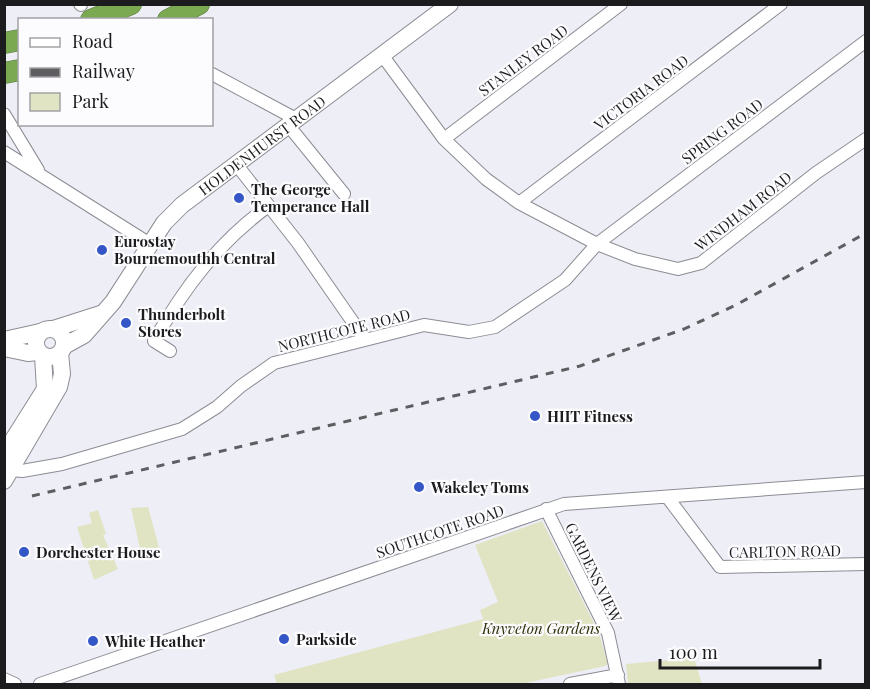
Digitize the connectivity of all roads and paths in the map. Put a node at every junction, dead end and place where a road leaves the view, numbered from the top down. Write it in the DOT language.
graph roads {
  1 [pos="131,4"];
  2 [pos="199,4"];
  3 [pos="450,4"];
  4 [pos="621,4"];
  5 [pos="781,4"];
  6 [pos="96,18"];
  7 [pos="172,18"];
  8 [pos="866,41"];
  9 [pos="382,55"];
  10 [pos="213,75"];
  11 [pos="4,114"];
  12 [pos="292,122"];
  13 [pos="444,139"];
  14 [pos="866,139"];
  15 [pos="4,152"];
  16 [pos="236,164"];
  17 [pos="39,171"];
  18 [pos="344,194"];
  19 [pos="519,202"];
  20 [pos="267,207"];
  21 [pos="150,244"];
  22 [pos="597,244"];
  23 [pos="101,313"];
  24 [pos="46,331"];
  25 [pos="364,338"];
  26 [pos="4,340"];
  27 [pos="4,348"];
  28 [pos="62,349"];
  29 [pos="170,351"];
  30 [pos="40,354"];
  31 [pos="10,471"];
  32 [pos="866,482"];
  33 [pos="668,498"];
  34 [pos="546,509"];
  35 [pos="866,564"];
  36 [pos="4,679"];
  37 [pos="618,680"];
  38 [pos="15,684"];
  39 [pos="40,684"];
  40 [pos="570,684"];
  1 -- 6 [label="highway"];
  2 -- 7 [label="highway"];
  3 -- 9 [label="street, HOLDENHURST ROAD"];
  4 -- 13 [label="street, STANLEY ROAD"];
  5 -- 19 [label="street, VICTORIA ROAD"];
  8 -- 22 [label="street, SPRING ROAD"];
  9 -- 12 [label="street, HOLDENHURST ROAD"];
  9 -- 13 [label="street, WINDHAM ROAD"];
  10 -- 12 [label="street"];
  11 -- 17 [label="street"];
  12 -- 16 [label="street, HOLDENHURST ROAD"];
  12 -- 18 [label="street"];
  13 -- 19 [label="street, WINDHAM ROAD"];
  14 -- 22 [label="street, WINDHAM ROAD"];
  15 -- 17 [label="street"];
  16 -- 20 [label="street"];
  16 -- 21 [label="street, HOLDENHURST ROAD"];
  17 -- 21 [label="street"];
  19 -- 22 [label="street, WINDHAM ROAD"];
  20 -- 25 [label="street"];
  20 -- 29 [label="street"];
  21 -- 23 [label="street, HOLDENHURST ROAD"];
  22 -- 25 [label="street, NORTHCOTE ROAD"];
  23 -- 24 [label="street"];
  23 -- 28 [label="street, HOLDENHURST ROAD"];
  24 -- 26 [label="street"];
  24 -- 28 [label="street"];
  24 -- 30 [label="street"];
  25 -- 31 [label="street, NORTHCOTE ROAD"];
  27 -- 30 [label="street, HOLDENHURST ROAD"];
  28 -- 30 [label="street, HOLDENHURST ROAD"];
  28 -- 31 [label="street"];
  30 -- 31 [label="street"];
  32 -- 33 [label="street, SOUTHCOTE ROAD"];
  33 -- 34 [label="street, SOUTHCOTE ROAD"];
  33 -- 35 [label="street, CARLTON ROAD"];
  34 -- 37 [label="street, GARDENS VIEW"];
  34 -- 39 [label="street, SOUTHCOTE ROAD"];
  36 -- 38 [label="street"];
  37 -- 40 [label="street"];
}
